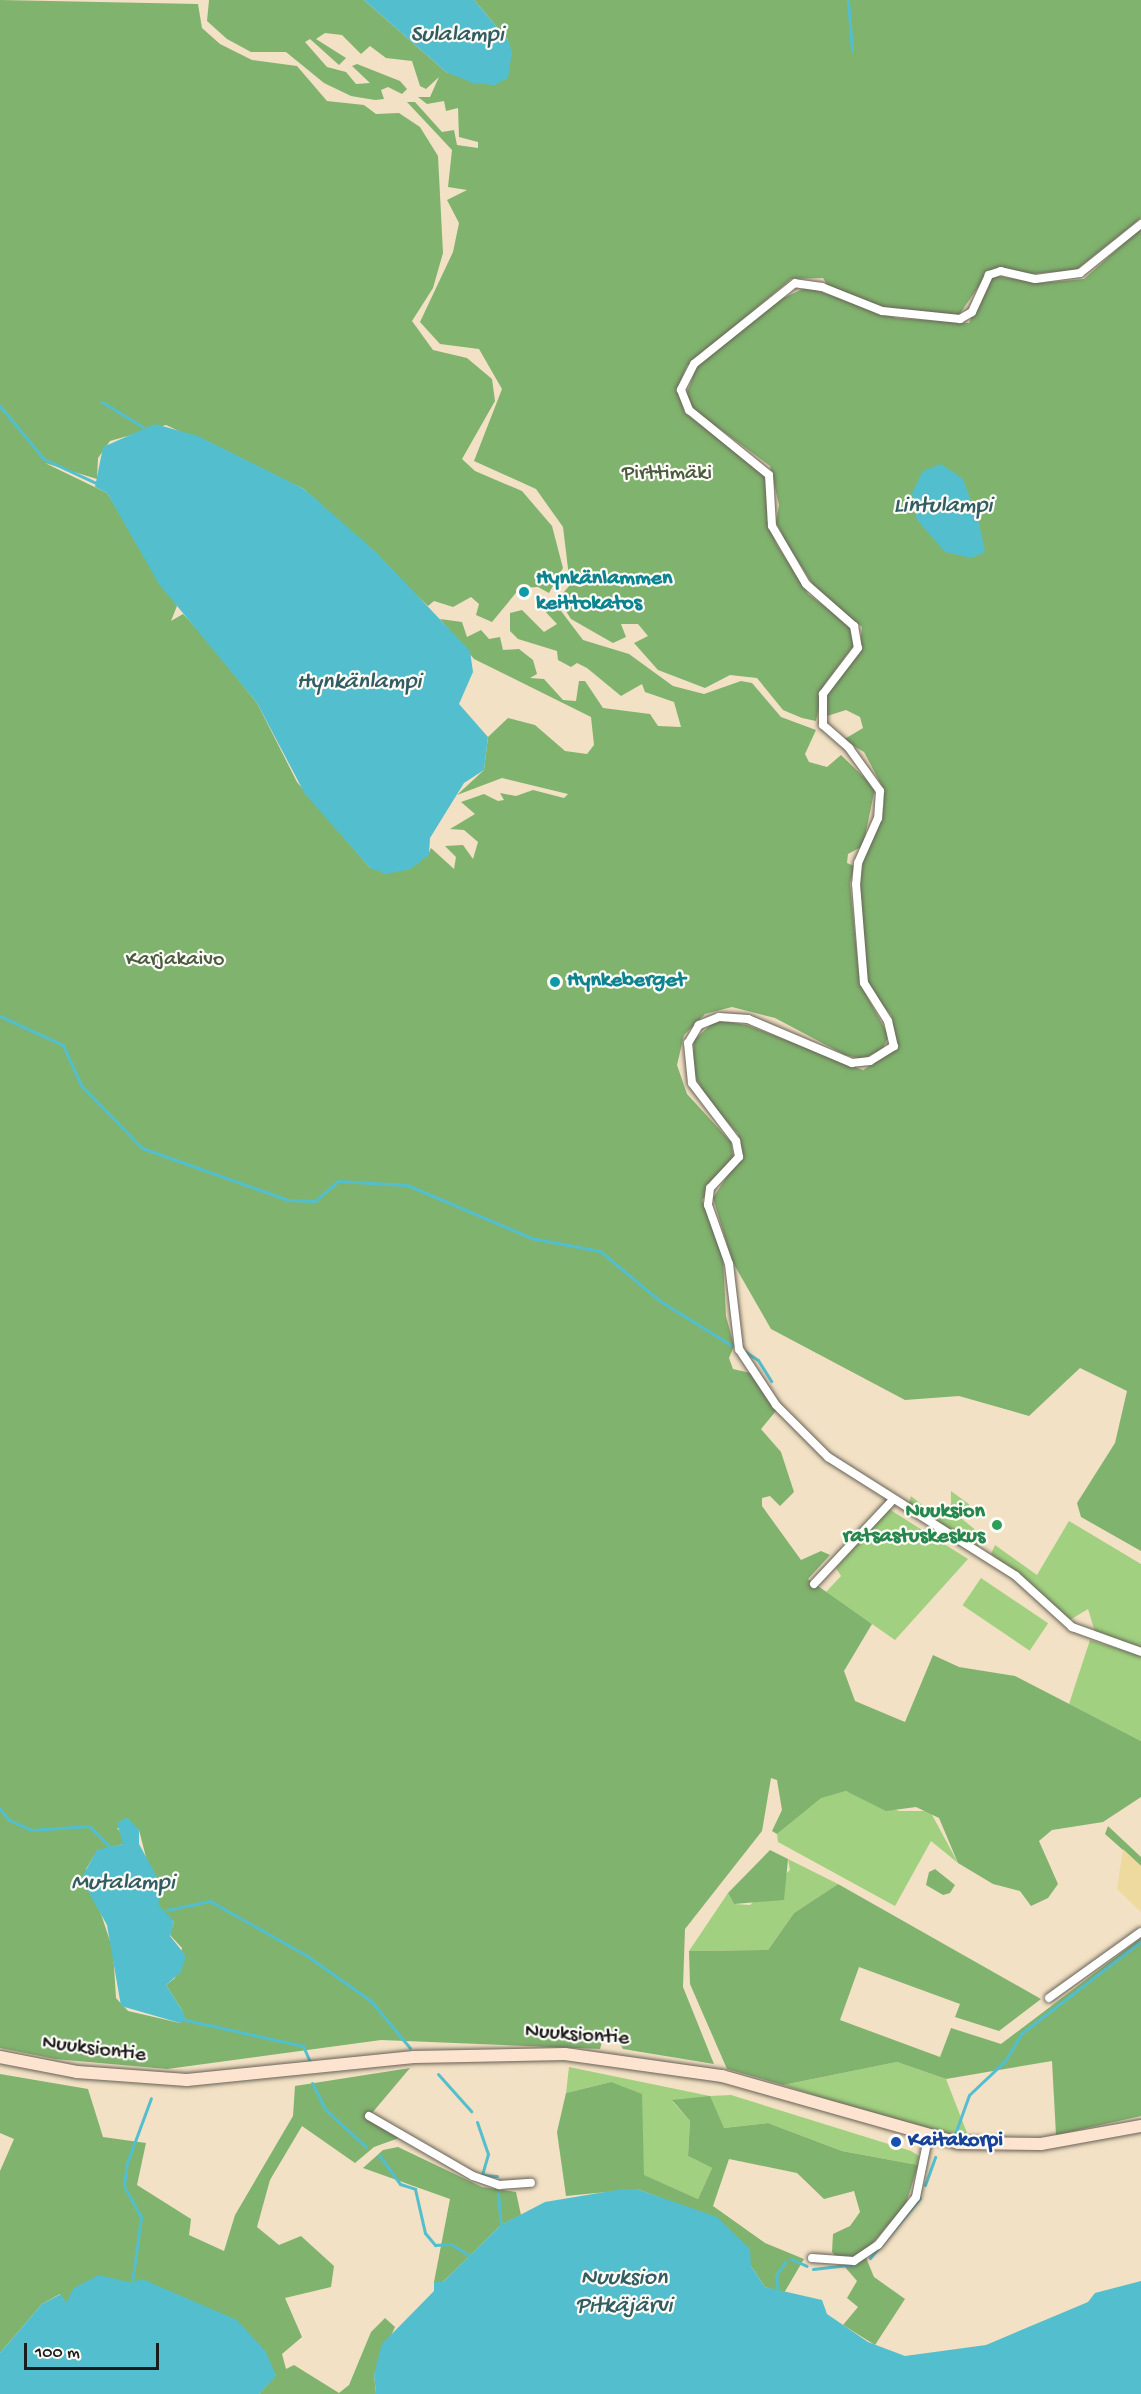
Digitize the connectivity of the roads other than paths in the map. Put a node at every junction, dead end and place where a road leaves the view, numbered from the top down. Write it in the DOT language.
graph roads {
  1 [pos="1141,224"];
  2 [pos="891,1502"];
  3 [pos="814,1584"];
  4 [pos="1141,1653"];
  5 [pos="1141,1932"];
  6 [pos="1049,1998"];
  7 [pos="0,2056"];
  8 [pos="369,2116"];
  9 [pos="1141,2126"];
  10 [pos="928,2138"];
  11 [pos="531,2183"];
  12 [pos="812,2258"];
  1 -- 2 [label="street"];
  2 -- 3 [label="street"];
  2 -- 4 [label="street"];
  5 -- 6 [label="street"];
  7 -- 10 [label="street, Nuuksiontie"];
  8 -- 11 [label="street"];
  9 -- 10 [label="street, Nuuksiontie"];
  10 -- 12 [label="street"];
}
